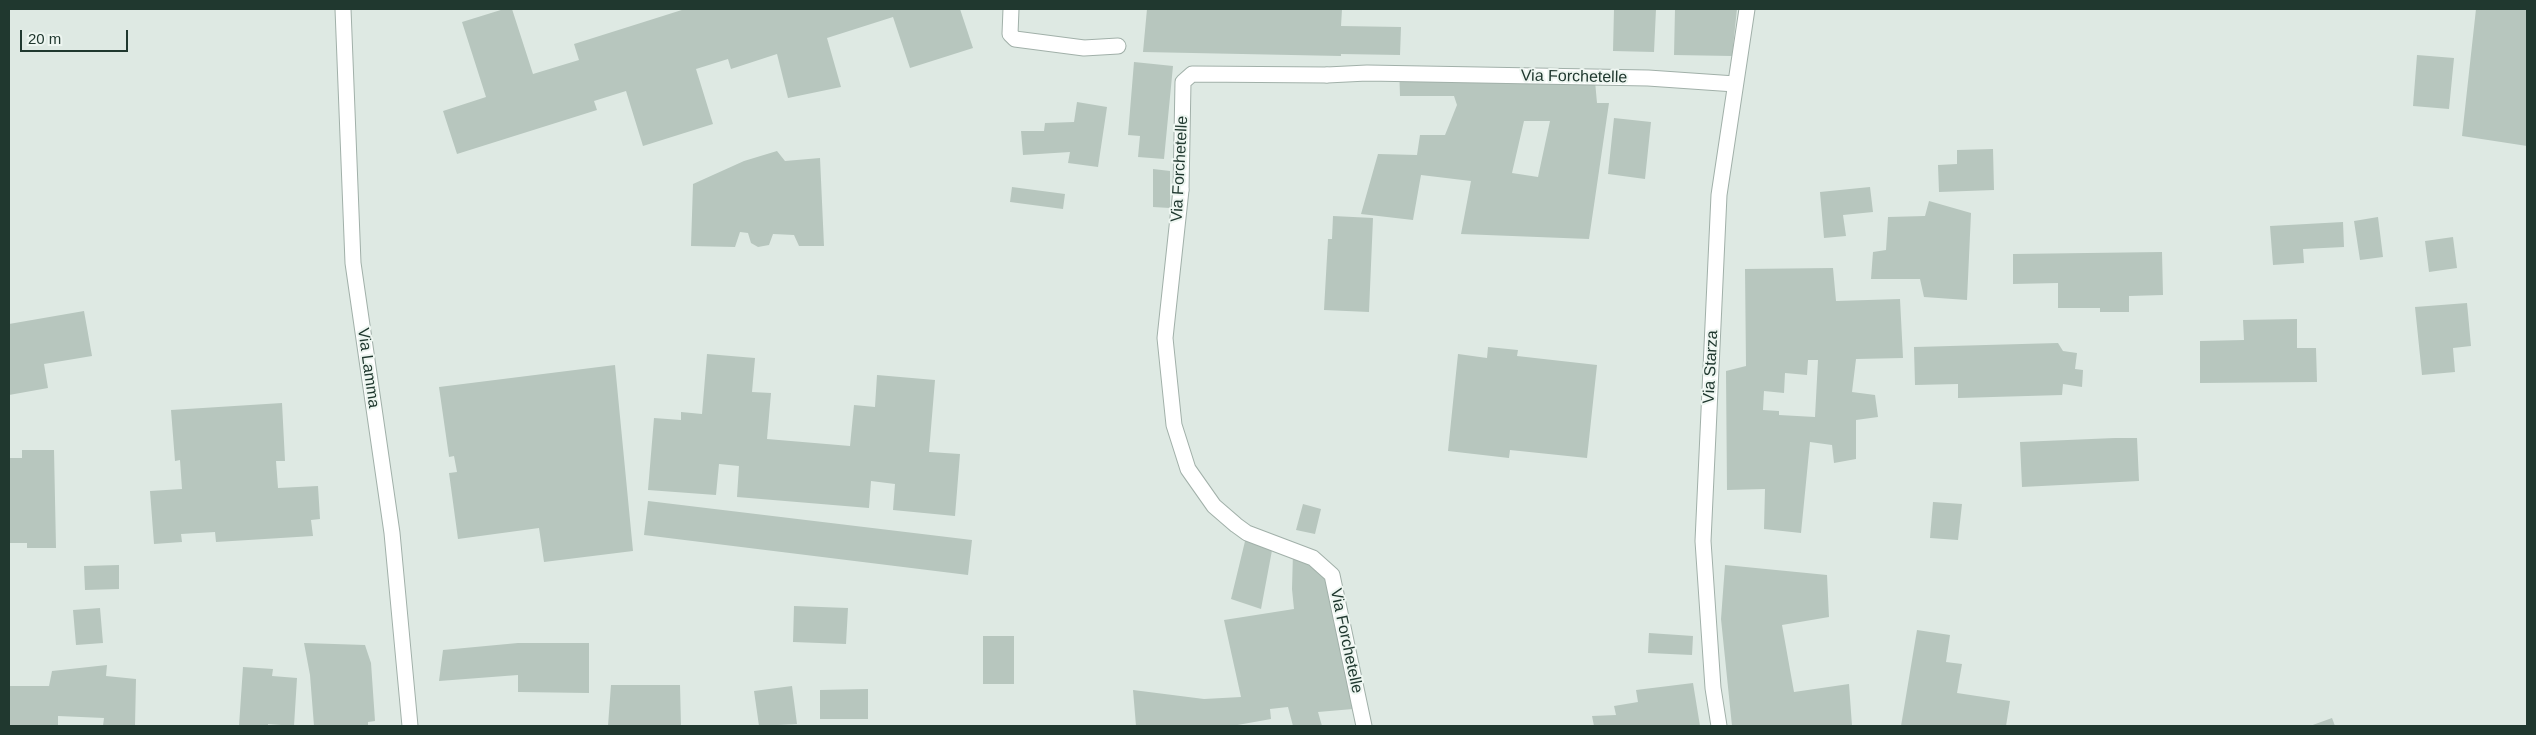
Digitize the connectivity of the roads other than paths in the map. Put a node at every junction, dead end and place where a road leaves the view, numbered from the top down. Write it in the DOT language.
graph roads {
  1 [pos="344,9"];
  2 [pos="1011,9"];
  3 [pos="1747,9"];
  4 [pos="1118,46"];
  5 [pos="1735,84"];
  6 [pos="410,726"];
  7 [pos="1364,726"];
  8 [pos="1718,726"];
  1 -- 6 [label="street, Via Lamma"];
  2 -- 4 [label="street"];
  3 -- 5 [label="street, Via Starza"];
  5 -- 7 [label="street, Via Forchetelle"];
  5 -- 8 [label="street, Via Starza"];
}
